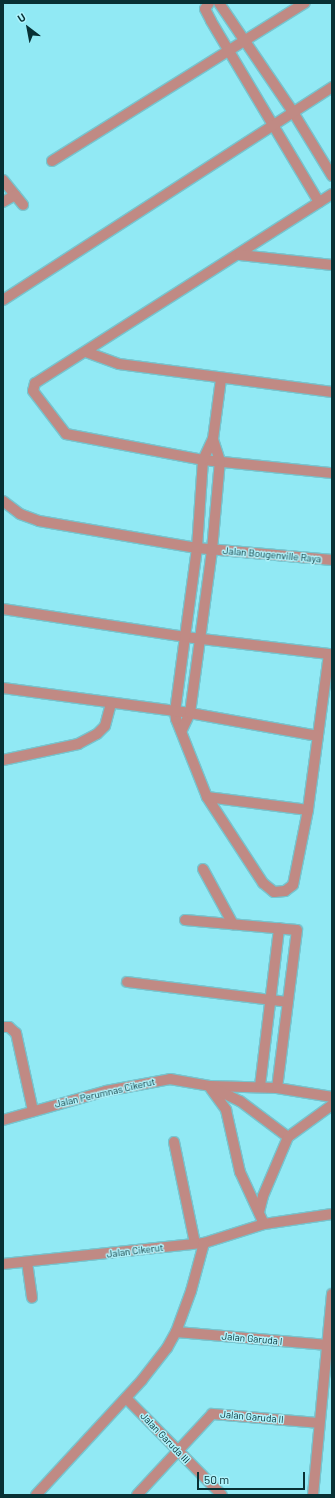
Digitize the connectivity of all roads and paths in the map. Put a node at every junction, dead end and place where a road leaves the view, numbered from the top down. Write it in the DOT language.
graph roads {
  1 [pos="209,3"];
  2 [pos="219,3"];
  3 [pos="305,3"];
  4 [pos="245,40"];
  5 [pos="228,50"];
  6 [pos="332,87"];
  7 [pos="293,112"];
  8 [pos="273,125"];
  9 [pos="52,161"];
  10 [pos="332,176"];
  11 [pos="3,180"];
  12 [pos="332,194"];
  13 [pos="15,195"];
  14 [pos="3,202"];
  15 [pos="319,202"];
  16 [pos="23,205"];
  17 [pos="240,255"];
  18 [pos="332,265"];
  19 [pos="3,300"];
  20 [pos="86,352"];
  21 [pos="220,379"];
  22 [pos="332,392"];
  23 [pos="213,439"];
  24 [pos="203,460"];
  25 [pos="220,461"];
  26 [pos="332,473"];
  27 [pos="3,501"];
  28 [pos="196,548"];
  29 [pos="212,550"];
  30 [pos="332,560"];
  31 [pos="3,609"];
  32 [pos="185,637"];
  33 [pos="200,639"];
  34 [pos="331,654"];
  35 [pos="3,688"];
  36 [pos="111,703"];
  37 [pos="175,712"];
  38 [pos="190,713"];
  39 [pos="182,730"];
  40 [pos="318,736"];
  41 [pos="3,760"];
  42 [pos="207,797"];
  43 [pos="308,810"];
  44 [pos="203,869"];
  45 [pos="185,920"];
  46 [pos="233,924"];
  47 [pos="279,928"];
  48 [pos="127,982"];
  49 [pos="271,1000"];
  50 [pos="288,1002"];
  51 [pos="3,1027"];
  52 [pos="209,1086"];
  53 [pos="260,1086"];
  54 [pos="277,1088"];
  55 [pos="332,1097"];
  56 [pos="332,1105"];
  57 [pos="33,1111"];
  58 [pos="3,1120"];
  59 [pos="288,1137"];
  60 [pos="174,1142"];
  61 [pos="259,1212"];
  62 [pos="332,1214"];
  63 [pos="264,1224"];
  64 [pos="200,1243"];
  65 [pos="27,1262"];
  66 [pos="3,1264"];
  67 [pos="332,1294"];
  68 [pos="32,1298"];
  69 [pos="176,1332"];
  70 [pos="328,1345"];
  71 [pos="126,1398"];
  72 [pos="319,1423"];
  73 [pos="179,1453"];
  74 [pos="36,1495"];
  75 [pos="137,1495"];
  76 [pos="222,1495"];
  77 [pos="313,1495"];
  1 -- 5 [label="street"];
  2 -- 4 [label="street"];
  3 -- 4 [label="street"];
  4 -- 5 [label="street"];
  4 -- 7 [label="street"];
  5 -- 8 [label="street"];
  5 -- 9 [label="street"];
  6 -- 7 [label="street"];
  7 -- 8 [label="street"];
  7 -- 10 [label="street"];
  8 -- 15 [label="street"];
  8 -- 19 [label="street"];
  11 -- 13 [label="street"];
  12 -- 15 [label="street"];
  13 -- 14 [label="street"];
  13 -- 16 [label="street"];
  15 -- 17 [label="street"];
  17 -- 18 [label="street"];
  17 -- 20 [label="street"];
  20 -- 21 [label="street"];
  20 -- 24 [label="street"];
  21 -- 22 [label="street"];
  21 -- 23 [label="street"];
  23 -- 24 [label="street"];
  23 -- 25 [label="street"];
  24 -- 25 [label="street"];
  24 -- 28 [label="street"];
  25 -- 26 [label="street"];
  25 -- 29 [label="street"];
  27 -- 28 [label="street, Jalan Bougenville Raya"];
  28 -- 29 [label="street, Jalan Bougenville Raya"];
  28 -- 32 [label="street"];
  29 -- 30 [label="street, Jalan Bougenville Raya"];
  29 -- 33 [label="street"];
  31 -- 32 [label="street"];
  32 -- 33 [label="street"];
  32 -- 37 [label="street"];
  33 -- 34 [label="street"];
  33 -- 38 [label="street"];
  34 -- 40 [label="street"];
  35 -- 36 [label="street"];
  36 -- 37 [label="street"];
  36 -- 41 [label="street"];
  37 -- 38 [label="street"];
  37 -- 39 [label="street"];
  38 -- 39 [label="street"];
  38 -- 40 [label="street"];
  39 -- 42 [label="street"];
  40 -- 43 [label="street"];
  42 -- 43 [label="street"];
  42 -- 43 [label="street"];
  44 -- 46 [label="street"];
  45 -- 46 [label="street"];
  46 -- 47 [label="street"];
  47 -- 49 [label="street"];
  47 -- 50 [label="street"];
  48 -- 49 [label="street"];
  49 -- 50 [label="street"];
  49 -- 53 [label="street"];
  50 -- 54 [label="street"];
  51 -- 57 [label="street"];
  52 -- 53 [label="street"];
  52 -- 57 [label="street, Jalan Perumnas Cikerut"];
  52 -- 59 [label="street, Jalan Perumnas Cikerut"];
  52 -- 61 [label="street"];
  53 -- 54 [label="street"];
  54 -- 55 [label="street"];
  56 -- 59 [label="street"];
  57 -- 58 [label="street, Jalan Perumnas Cikerut"];
  59 -- 61 [label="street"];
  60 -- 64 [label="street"];
  61 -- 63 [label="street"];
  62 -- 63 [label="street, Jalan Cikerut"];
  63 -- 64 [label="street, Jalan Cikerut"];
  64 -- 65 [label="street, Jalan Cikerut"];
  64 -- 69 [label="street"];
  65 -- 66 [label="street, Jalan Cikerut"];
  65 -- 68 [label="street"];
  67 -- 70 [label="street"];
  69 -- 70 [label="street, Jalan Garuda I"];
  69 -- 71 [label="street"];
  70 -- 72 [label="street"];
  71 -- 73 [label="street, Jalan Garuda III"];
  71 -- 74 [label="street"];
  72 -- 73 [label="street, Jalan Garuda II"];
  72 -- 77 [label="street"];
  73 -- 75 [label="street, Jalan Garuda II"];
  73 -- 76 [label="street, Jalan Garuda III"];
}
